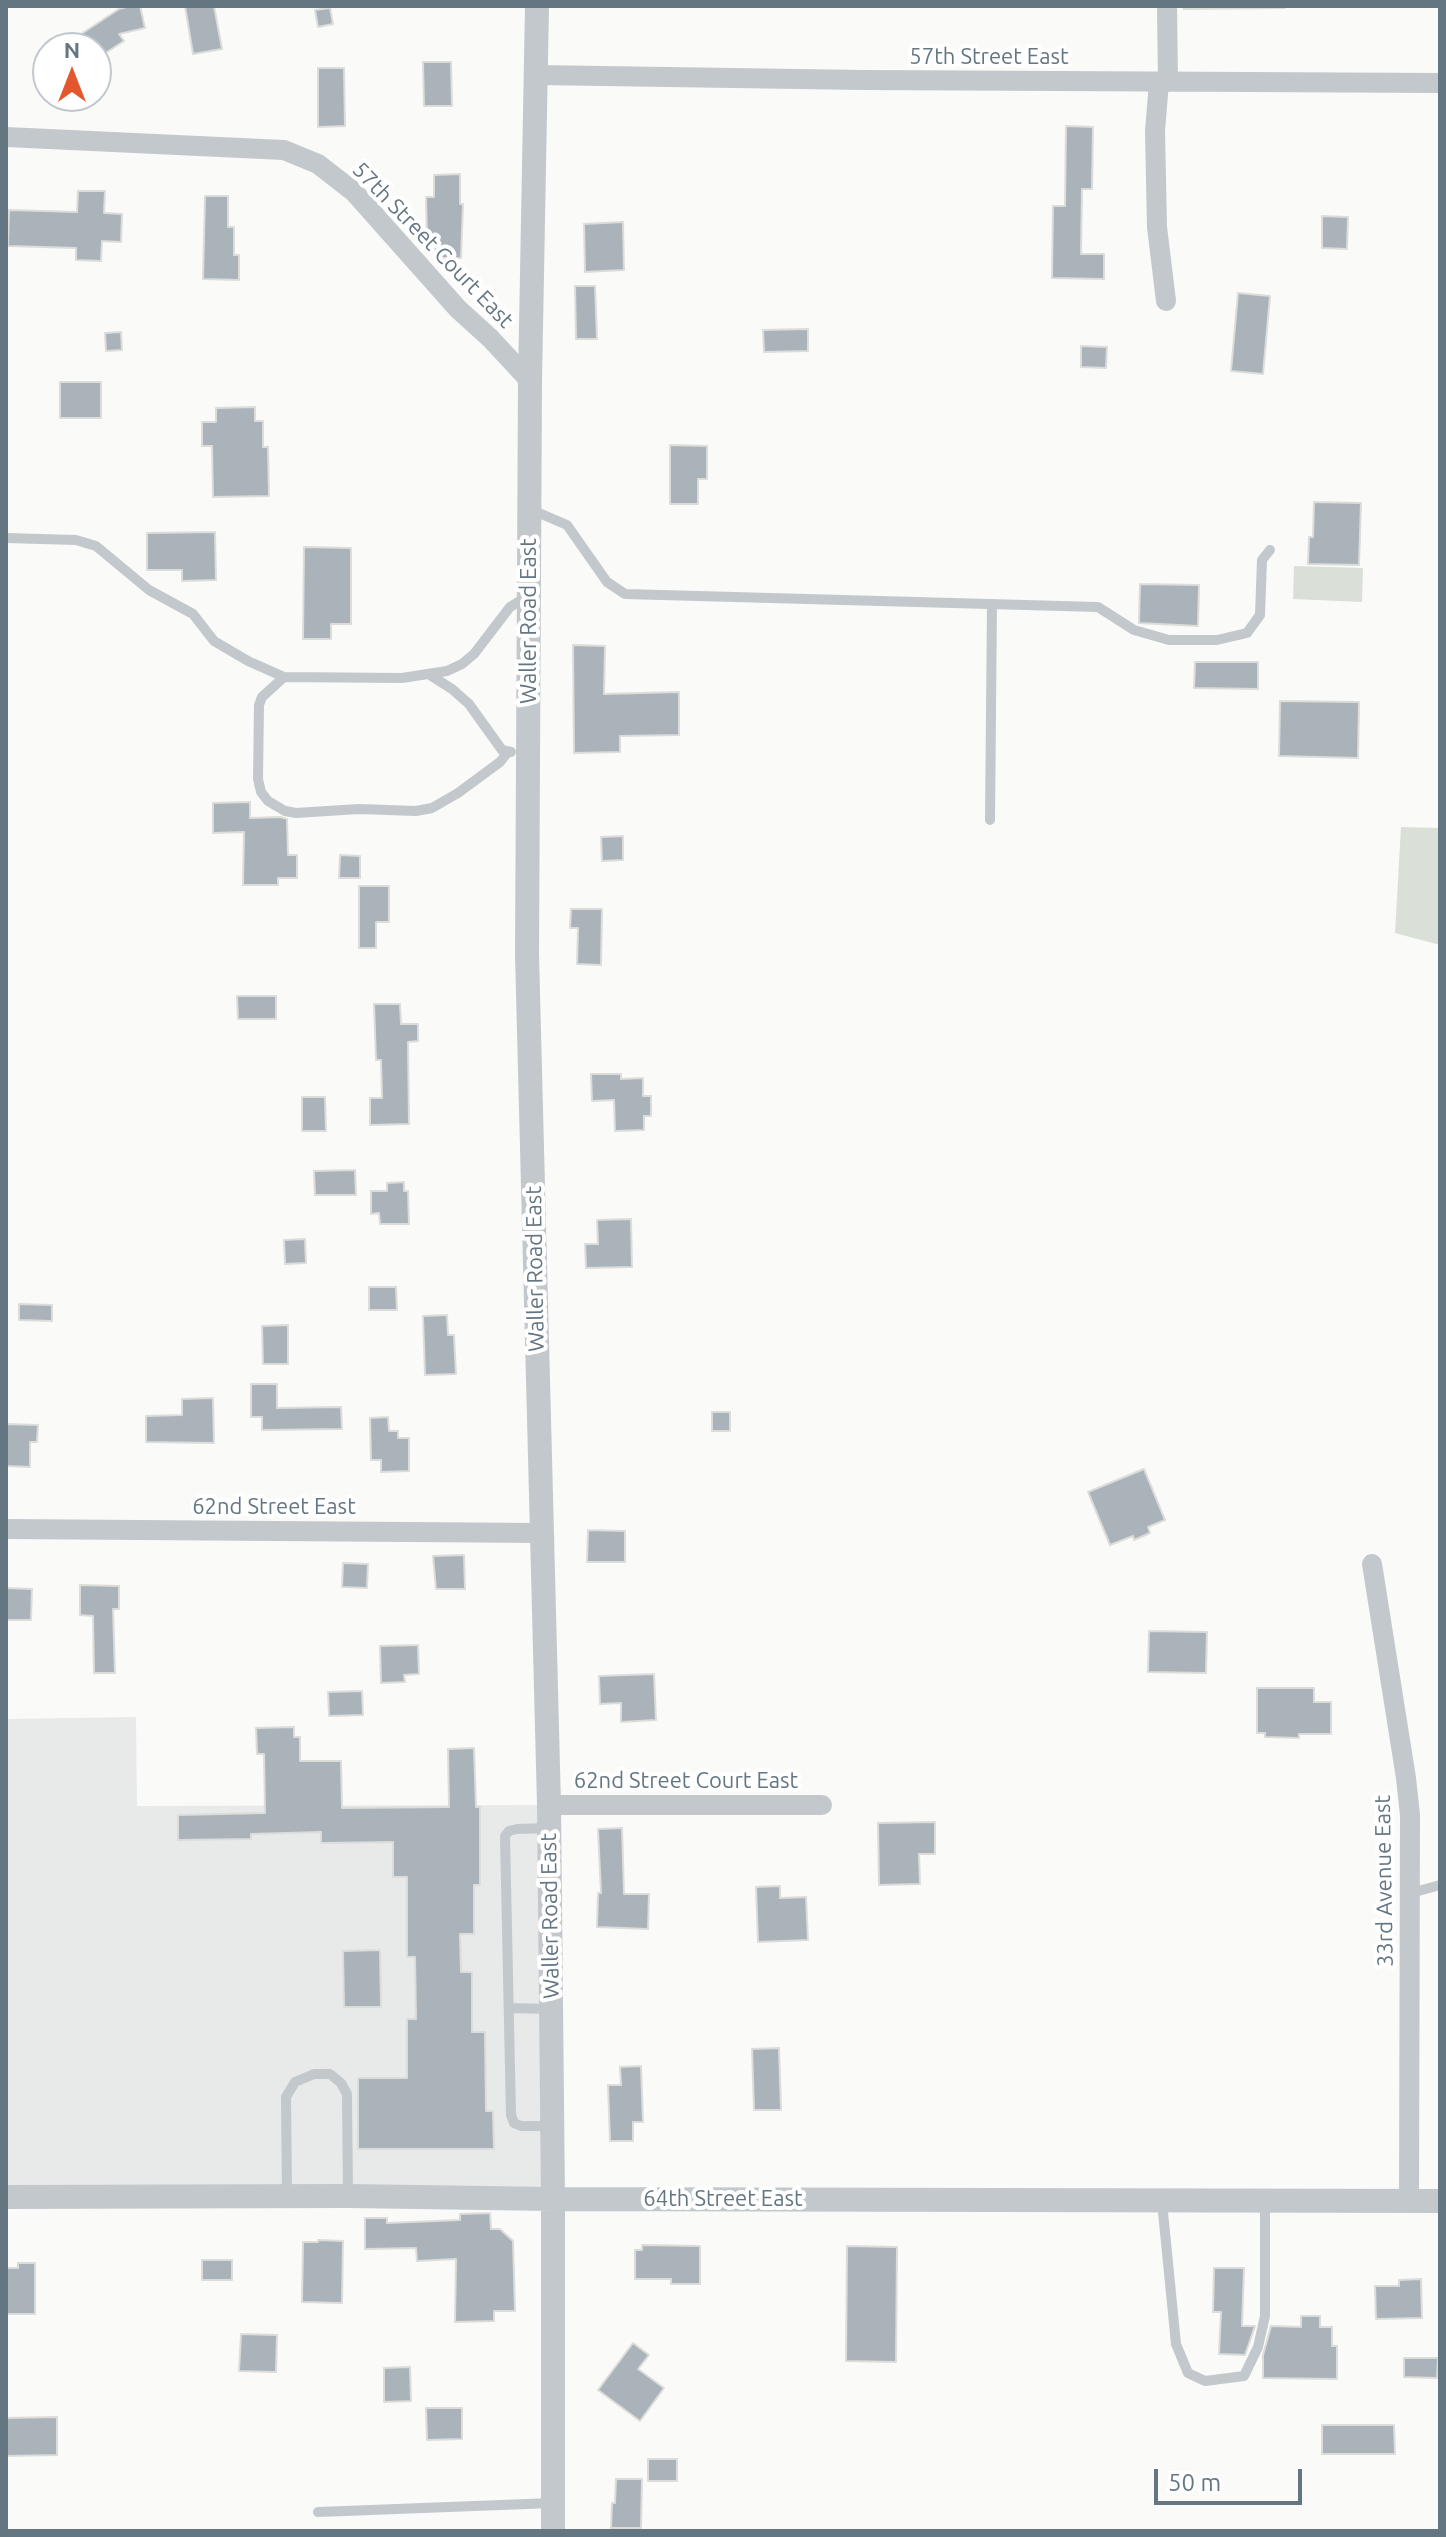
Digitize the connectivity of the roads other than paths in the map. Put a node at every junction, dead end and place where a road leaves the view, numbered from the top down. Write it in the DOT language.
graph roads {
  1 [pos="537,6"];
  2 [pos="1167,6"];
  3 [pos="537,75"];
  4 [pos="1164,82"];
  5 [pos="1440,83"];
  6 [pos="6,137"];
  7 [pos="1166,301"];
  8 [pos="530,381"];
  9 [pos="530,509"];
  10 [pos="6,538"];
  11 [pos="1270,550"];
  12 [pos="529,595"];
  13 [pos="992,604"];
  14 [pos="430,675"];
  15 [pos="284,677"];
  16 [pos="518,753"];
  17 [pos="990,820"];
  18 [pos="6,1529"];
  19 [pos="541,1533"];
  20 [pos="1372,1564"];
  21 [pos="822,1805"];
  22 [pos="549,1817"];
  23 [pos="1440,1885"];
  24 [pos="1411,1893"];
  25 [pos="509,2008"];
  26 [pos="551,2009"];
  27 [pos="553,2126"];
  28 [pos="287,2196"];
  29 [pos="348,2196"];
  30 [pos="6,2197"];
  31 [pos="553,2199"];
  32 [pos="1162,2200"];
  33 [pos="1265,2200"];
  34 [pos="1409,2201"];
  35 [pos="1440,2201"];
  36 [pos="553,2503"];
  37 [pos="318,2512"];
  38 [pos="553,2531"];
  1 -- 3 [label="street, Waller Road East"];
  2 -- 4 [label="street"];
  3 -- 4 [label="street, 57th Street East"];
  3 -- 8 [label="street, Waller Road East"];
  4 -- 5 [label="street, 57th Street East"];
  4 -- 7 [label="street"];
  6 -- 8 [label="street, 57th Street Court East"];
  8 -- 9 [label="street, Waller Road East"];
  9 -- 12 [label="street, Waller Road East"];
  9 -- 13 [label="lane"];
  10 -- 15 [label="lane"];
  11 -- 13 [label="lane"];
  12 -- 14 [label="lane"];
  12 -- 16 [label="street, Waller Road East"];
  13 -- 17 [label="lane"];
  14 -- 15 [label="lane"];
  14 -- 16 [label="lane"];
  15 -- 16 [label="lane"];
  16 -- 19 [label="street, Waller Road East"];
  18 -- 19 [label="street, 62nd Street East"];
  19 -- 22 [label="street, Waller Road East"];
  20 -- 24 [label="street, 33rd Avenue East"];
  21 -- 22 [label="street, 62nd Street Court East"];
  22 -- 25 [label="lane"];
  22 -- 26 [label="street, Waller Road East"];
  23 -- 24 [label="lane"];
  24 -- 34 [label="street, 33rd Avenue East"];
  25 -- 26 [label="lane"];
  25 -- 27 [label="lane"];
  26 -- 27 [label="street, Waller Road East"];
  27 -- 31 [label="street, Waller Road East"];
  28 -- 29 [label="street, 64th Street East"];
  28 -- 29 [label="lane"];
  28 -- 30 [label="street, 64th Street East"];
  29 -- 31 [label="street, 64th Street East"];
  31 -- 32 [label="street, 64th Street East"];
  31 -- 36 [label="street, Waller Road East"];
  32 -- 33 [label="street, 64th Street East"];
  32 -- 33 [label="lane"];
  33 -- 34 [label="street, 64th Street East"];
  34 -- 35 [label="street, 64th Street East"];
  36 -- 37 [label="lane"];
  36 -- 38 [label="street, Waller Road East"];
}
